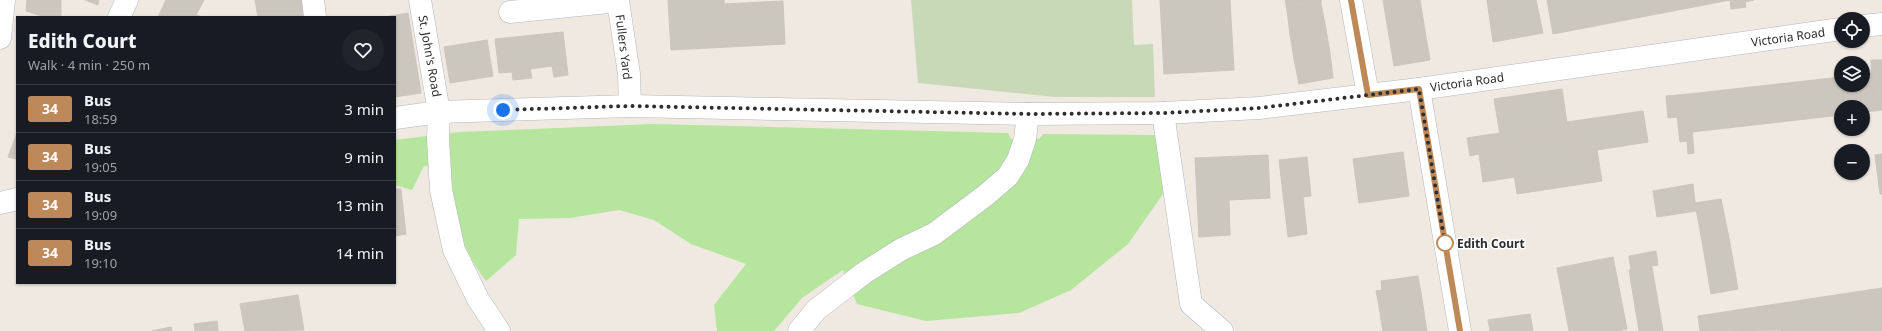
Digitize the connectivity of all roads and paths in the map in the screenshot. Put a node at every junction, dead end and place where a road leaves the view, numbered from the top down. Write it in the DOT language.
graph roads {
  1 [pos="4,0"];
  2 [pos="126,0"];
  3 [pos="312,0"];
  4 [pos="420,0"];
  5 [pos="1351,0"];
  6 [pos="510,12"];
  7 [pos="119,16"];
  8 [pos="315,16"];
  9 [pos="1882,24"];
  10 [pos="1870,25"];
  11 [pos="1834,31"];
  12 [pos="0,38"];
  13 [pos="1419,89"];
  14 [pos="1368,95"];
  15 [pos="630,106"];
  16 [pos="439,112"];
  17 [pos="1163,113"];
  18 [pos="1028,114"];
  19 [pos="396,118"];
  20 [pos="16,199"];
  21 [pos="0,203"];
  22 [pos="499,331"];
  23 [pos="799,331"];
  24 [pos="1222,331"];
  25 [pos="1460,331"];
  1 -- 12 [label="street"];
  2 -- 7 [label="street"];
  3 -- 8 [label="street"];
  4 -- 16 [label="street, St. John's Road"];
  5 -- 14 [label="street"];
  6 -- 15 [label="street, Fullers Yard"];
  9 -- 10 [label="street"];
  11 -- 13 [label="street, Victoria Road"];
  13 -- 14 [label="street, Victoria Road"];
  13 -- 25 [label="street"];
  14 -- 17 [label="street, Victoria Road"];
  15 -- 16 [label="street, Victoria Road"];
  15 -- 18 [label="street, Victoria Road"];
  16 -- 19 [label="street, Victoria Road"];
  16 -- 22 [label="street, St. John's Road"];
  17 -- 18 [label="street, Victoria Road"];
  17 -- 24 [label="street"];
  18 -- 23 [label="street"];
  20 -- 21 [label="street"];
}
